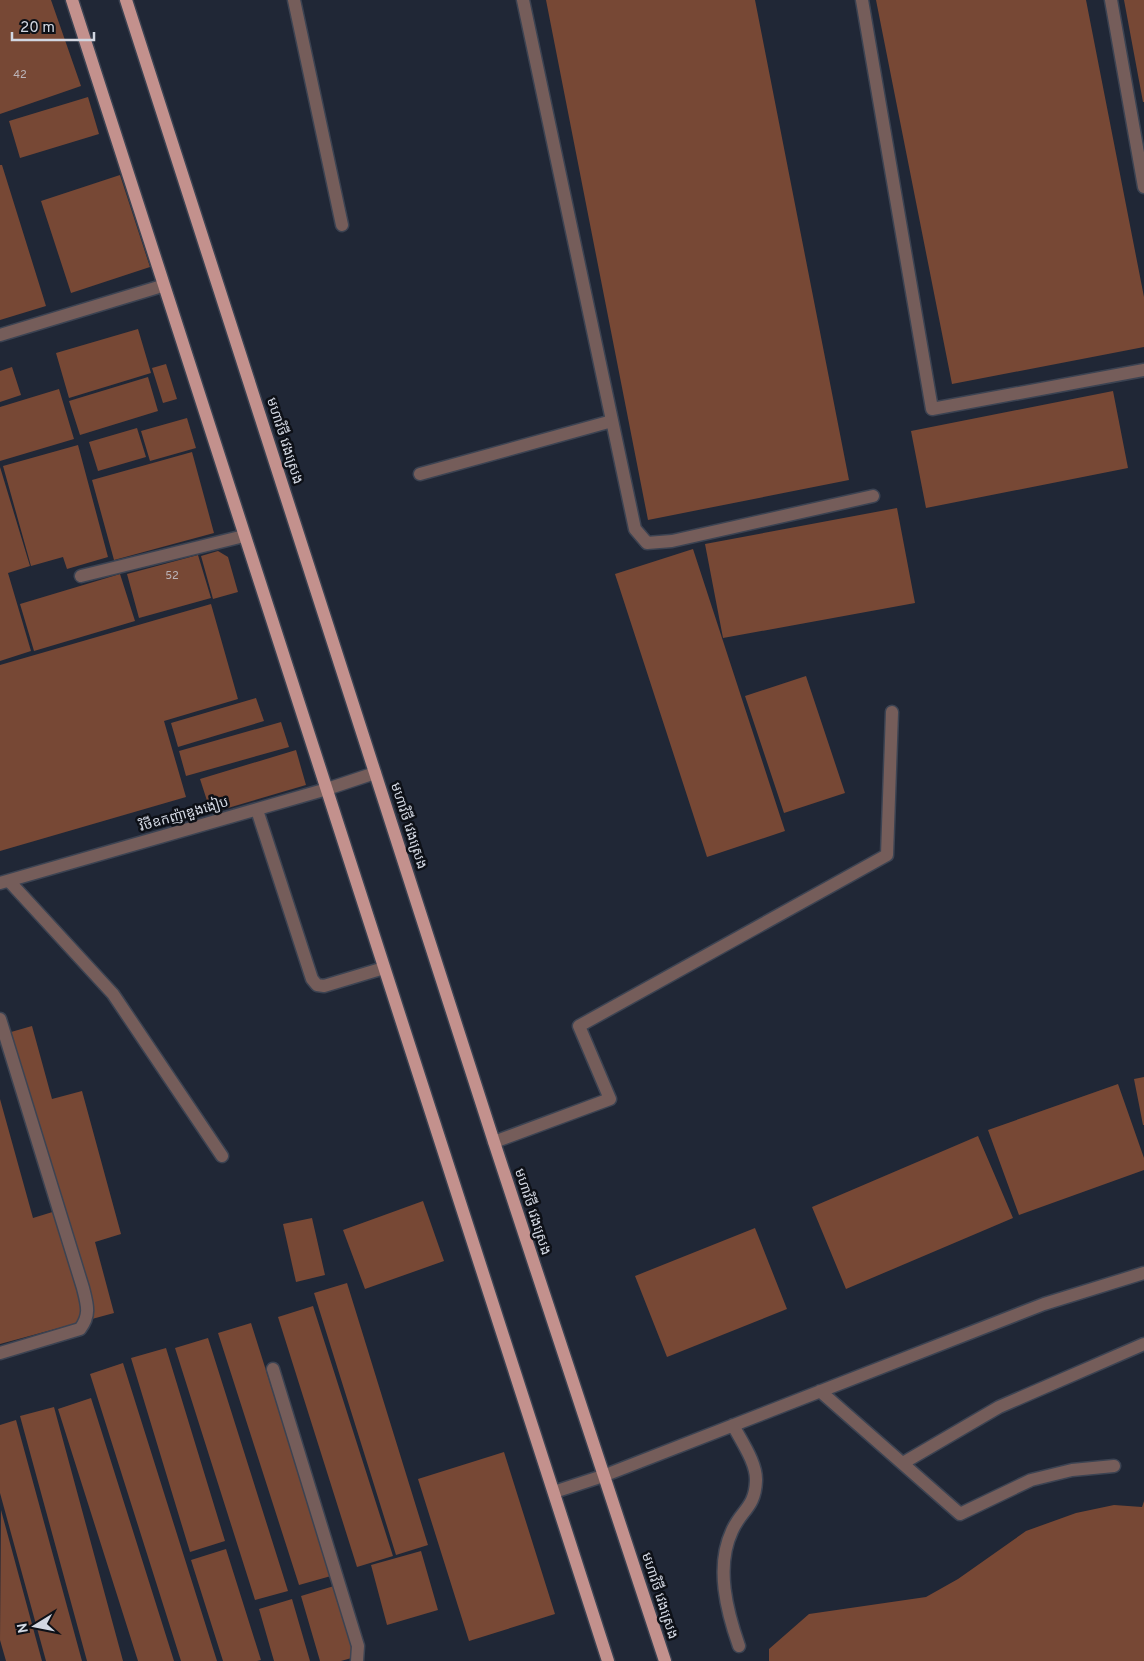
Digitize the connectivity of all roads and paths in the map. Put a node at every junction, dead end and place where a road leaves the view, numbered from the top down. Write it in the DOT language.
graph roads {
  1 [pos="72,0"];
  2 [pos="126,0"];
  3 [pos="294,0"];
  4 [pos="523,0"];
  5 [pos="862,0"];
  6 [pos="1112,0"];
  7 [pos="1144,187"];
  8 [pos="342,225"];
  9 [pos="162,286"];
  10 [pos="0,335"];
  11 [pos="1144,370"];
  12 [pos="612,421"];
  13 [pos="420,474"];
  14 [pos="872,496"];
  15 [pos="244,536"];
  16 [pos="81,576"];
  17 [pos="892,712"];
  18 [pos="375,773"];
  19 [pos="327,790"];
  20 [pos="257,810"];
  21 [pos="5,882"];
  22 [pos="384,968"];
  23 [pos="0,1019"];
  24 [pos="494,1142"];
  25 [pos="222,1156"];
  26 [pos="1144,1273"];
  27 [pos="1144,1344"];
  28 [pos="0,1353"];
  29 [pos="273,1369"];
  30 [pos="820,1392"];
  31 [pos="733,1425"];
  32 [pos="903,1463"];
  33 [pos="1114,1466"];
  34 [pos="603,1476"];
  35 [pos="554,1492"];
  36 [pos="739,1646"];
  37 [pos="357,1661"];
  38 [pos="608,1661"];
  39 [pos="664,1661"];
  1 -- 9 [label="main road"];
  2 -- 18 [label="main road, មហាវិថី វេងស្រេង"];
  3 -- 8 [label="street"];
  4 -- 12 [label="street"];
  5 -- 11 [label="street"];
  6 -- 7 [label="street"];
  9 -- 10 [label="street"];
  9 -- 15 [label="main road"];
  12 -- 13 [label="street"];
  12 -- 14 [label="street"];
  15 -- 16 [label="street"];
  15 -- 19 [label="main road"];
  17 -- 24 [label="street"];
  18 -- 19 [label="street, វិថីឧកញ៉ាឌួងងៀប"];
  18 -- 24 [label="main road, មហាវិថី វេងស្រេង"];
  19 -- 20 [label="street, វិថីឧកញ៉ាឌួងងៀប"];
  19 -- 22 [label="main road"];
  20 -- 21 [label="street, វិថីឧកញ៉ាឌួងងៀប"];
  20 -- 22 [label="street"];
  21 -- 25 [label="street"];
  22 -- 35 [label="main road"];
  23 -- 28 [label="street"];
  24 -- 34 [label="main road, មហាវិថី វេងស្រេង"];
  26 -- 30 [label="street"];
  27 -- 32 [label="street"];
  29 -- 37 [label="street"];
  30 -- 31 [label="street"];
  30 -- 32 [label="street"];
  31 -- 34 [label="street"];
  31 -- 36 [label="street"];
  32 -- 33 [label="street"];
  34 -- 35 [label="street"];
  34 -- 39 [label="main road, មហាវិថី វេងស្រេង"];
  35 -- 38 [label="main road"];
}
